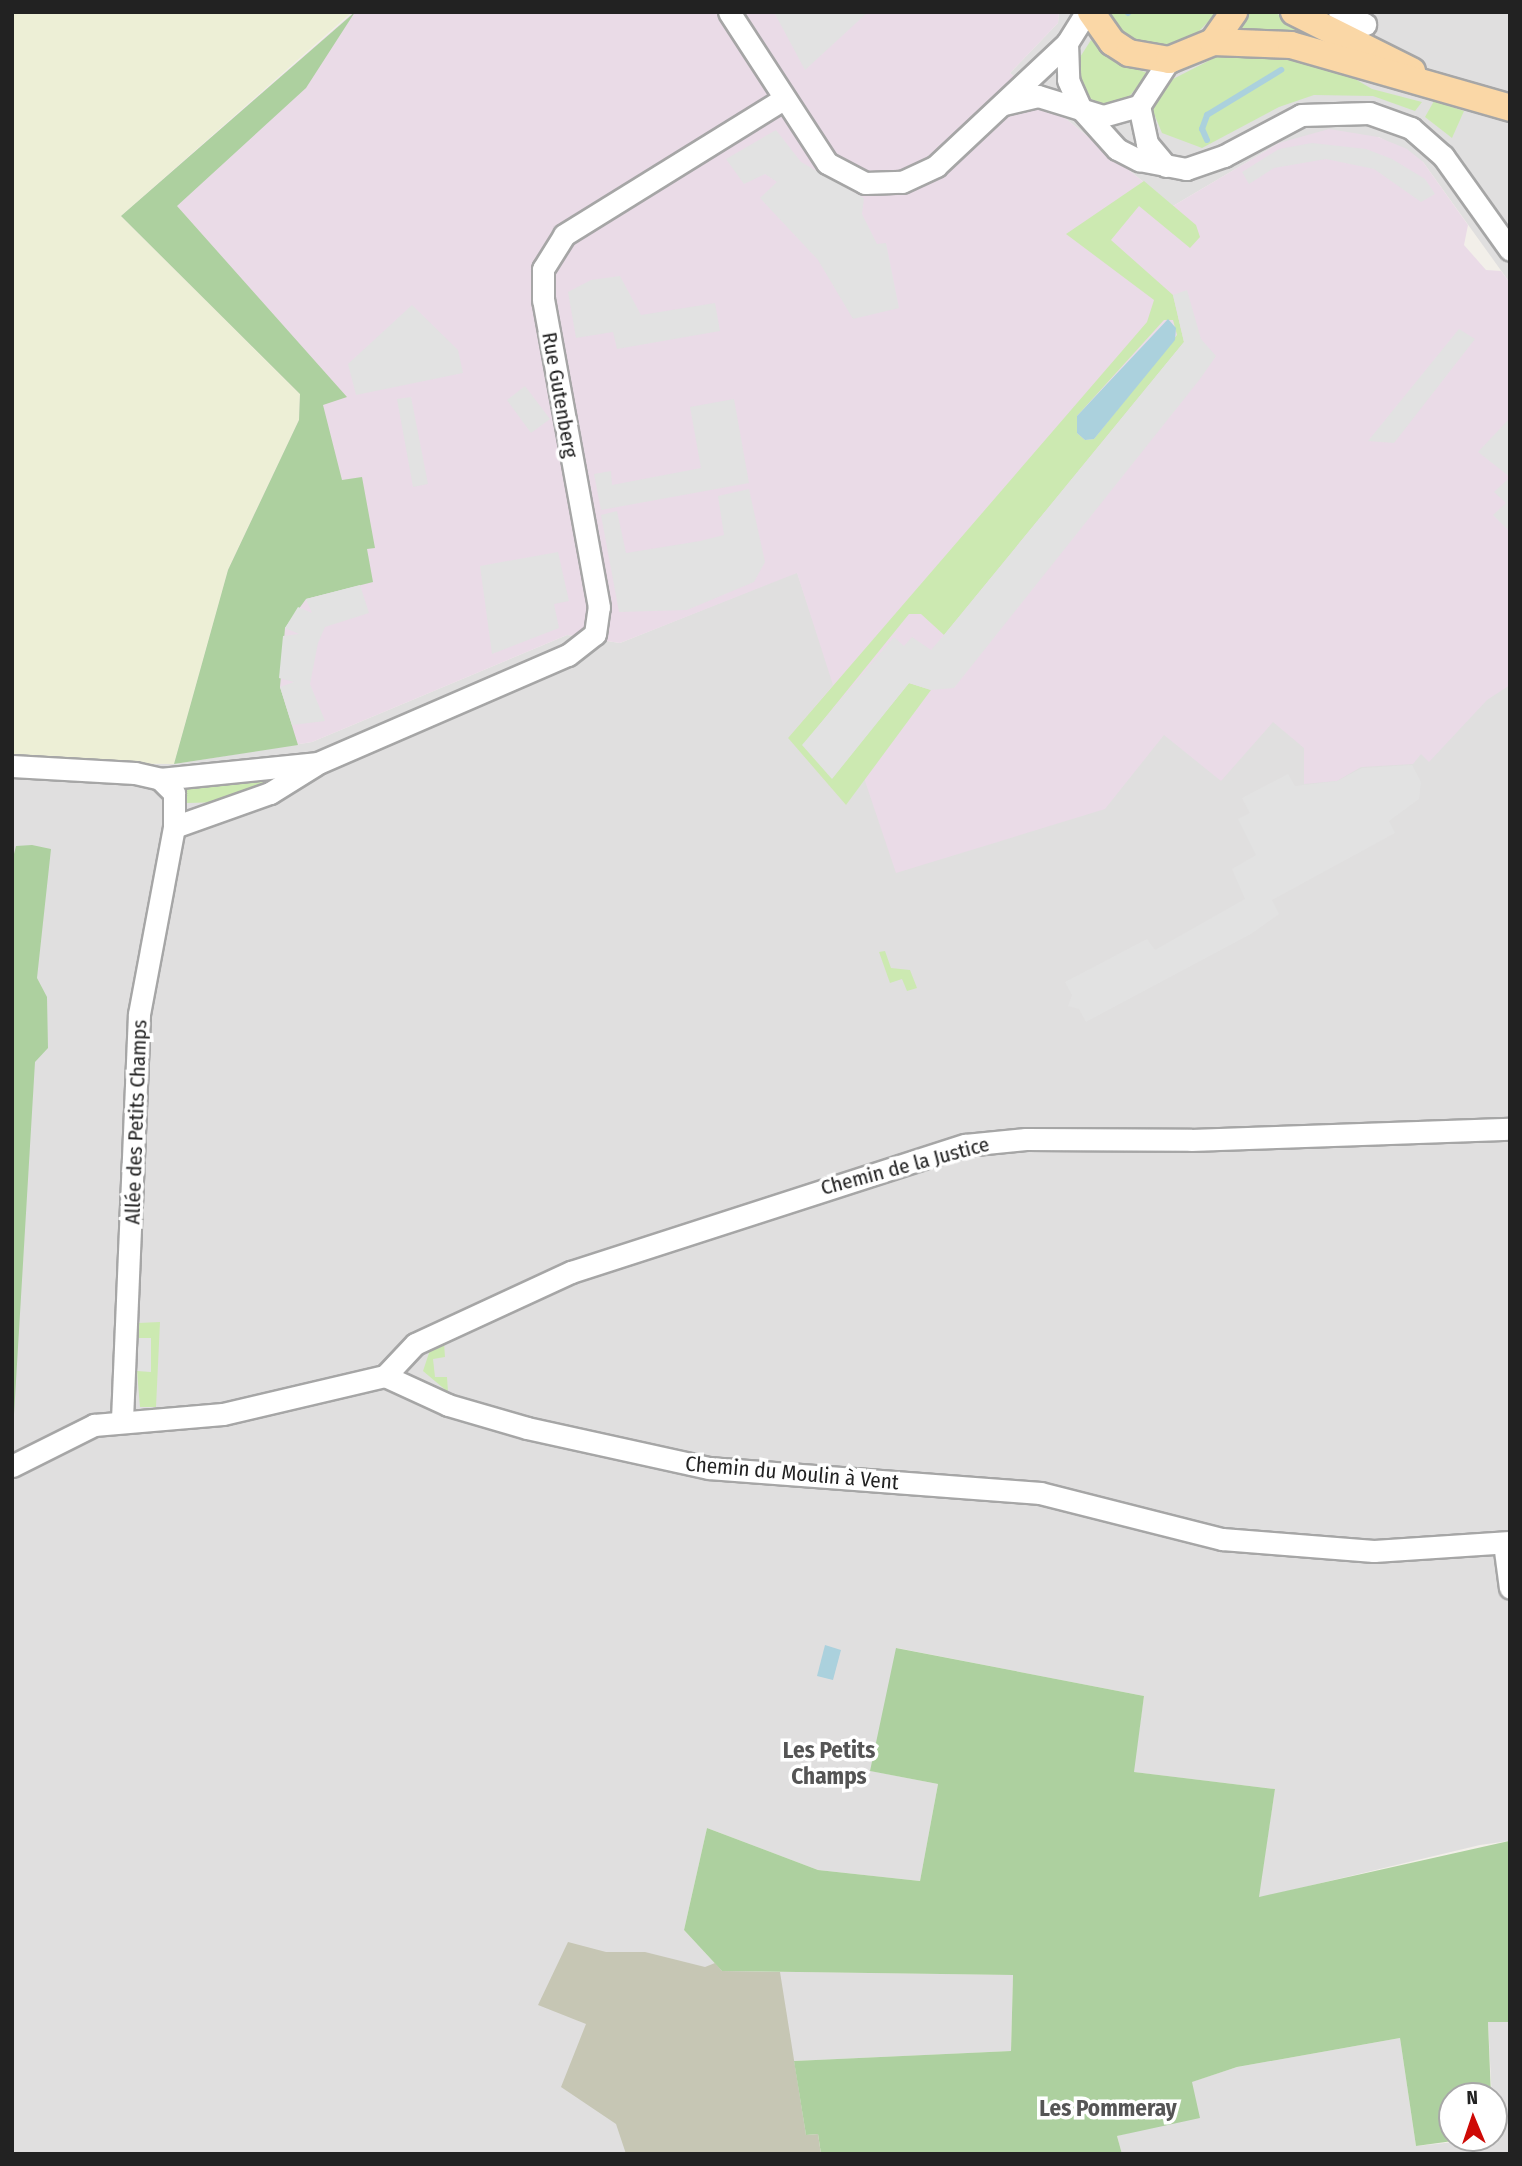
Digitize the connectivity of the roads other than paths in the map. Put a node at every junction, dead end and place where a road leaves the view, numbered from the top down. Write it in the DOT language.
graph roads {
  1 [pos="729,12"];
  2 [pos="1088,12"];
  3 [pos="1234,12"];
  4 [pos="1294,12"];
  5 [pos="1339,22"];
  6 [pos="1365,24"];
  7 [pos="1213,42"];
  8 [pos="1067,43"];
  9 [pos="1169,60"];
  10 [pos="1432,83"];
  11 [pos="782,100"];
  12 [pos="1001,105"];
  13 [pos="1139,106"];
  14 [pos="1510,108"];
  15 [pos="1081,109"];
  16 [pos="1166,166"];
  17 [pos="1510,250"];
  18 [pos="318,763"];
  19 [pos="12,766"];
  20 [pos="160,779"];
  21 [pos="174,827"];
  22 [pos="1510,1129"];
  23 [pos="385,1376"];
  24 [pos="122,1420"];
  25 [pos="12,1466"];
  26 [pos="1507,1543"];
  27 [pos="1510,1588"];
  1 -- 11 [label="street"];
  2 -- 8 [label="street"];
  2 -- 9 [label="main road"];
  3 -- 7 [label="main road"];
  4 -- 5 [label="main road"];
  5 -- 6 [label="street"];
  5 -- 10 [label="main road"];
  7 -- 9 [label="main road"];
  7 -- 10 [label="main road"];
  8 -- 12 [label="street"];
  8 -- 15 [label="street"];
  9 -- 13 [label="street"];
  10 -- 14 [label="main road"];
  11 -- 12 [label="street"];
  11 -- 18 [label="street, Rue Gutenberg"];
  12 -- 15 [label="street"];
  13 -- 15 [label="street"];
  13 -- 16 [label="street"];
  15 -- 16 [label="street"];
  16 -- 17 [label="street"];
  18 -- 20 [label="street, Rue Gutenberg"];
  18 -- 21 [label="street"];
  19 -- 20 [label="street, Rue Gutenberg"];
  20 -- 21 [label="street, Allée des Petits Champs"];
  21 -- 24 [label="street, Allée des Petits Champs"];
  22 -- 23 [label="street, Chemin de la Justice"];
  23 -- 24 [label="street"];
  23 -- 26 [label="street, Chemin du Moulin à Vent"];
  24 -- 25 [label="street"];
  26 -- 27 [label="street"];
}
